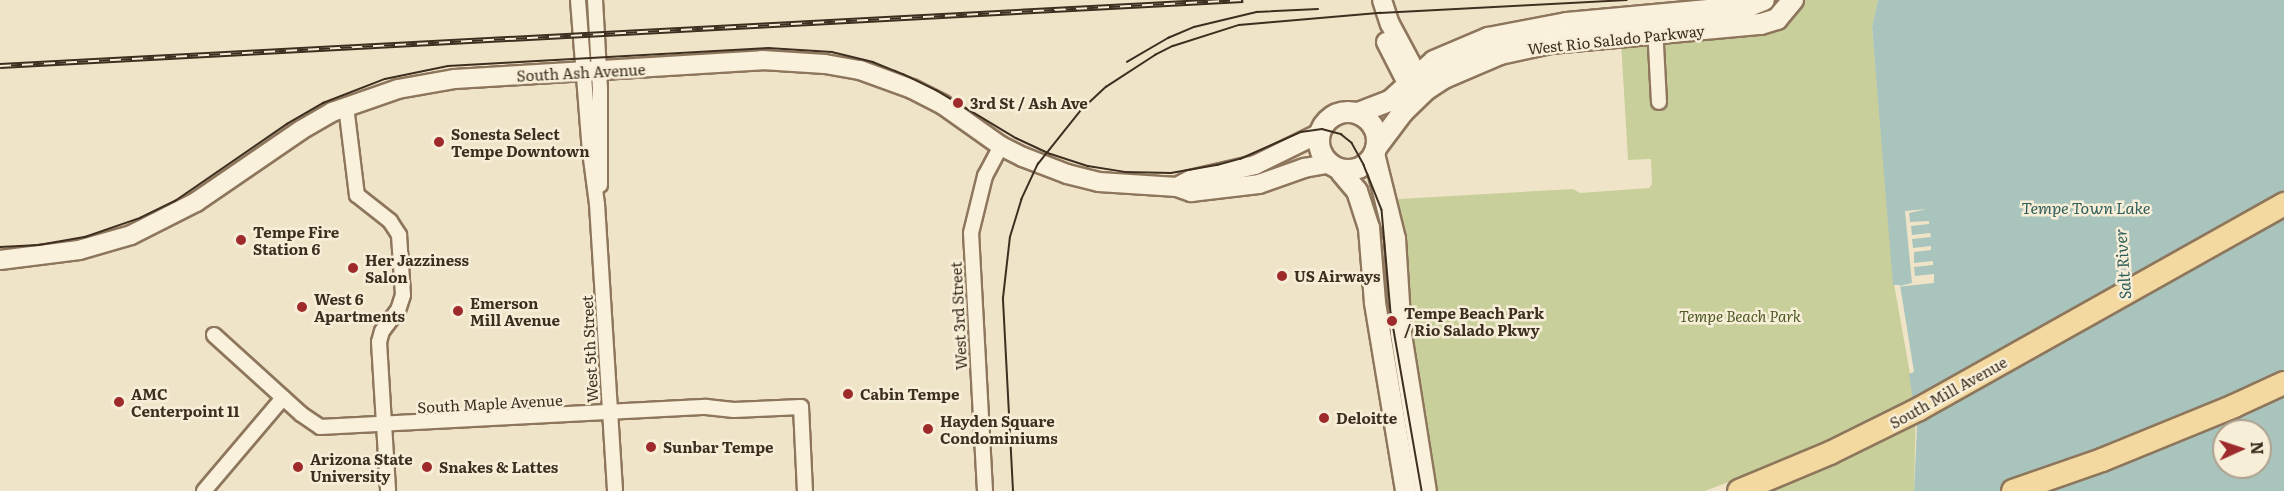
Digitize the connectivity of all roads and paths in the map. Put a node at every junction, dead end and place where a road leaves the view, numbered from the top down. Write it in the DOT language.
graph roads {
  1 [pos="578,0"];
  2 [pos="595,0"];
  3 [pos="1373,0"];
  4 [pos="1382,0"];
  5 [pos="1764,0"];
  6 [pos="1793,0"];
  7 [pos="1655,25"];
  8 [pos="591,72"];
  9 [pos="1412,78"];
  10 [pos="1659,102"];
  11 [pos="346,106"];
  12 [pos="1403,112"];
  13 [pos="1358,113"];
  14 [pos="1320,133"];
  15 [pos="1001,146"];
  16 [pos="1379,146"];
  17 [pos="1334,168"];
  18 [pos="1177,187"];
  19 [pos="2284,204"];
  20 [pos="0,260"];
  21 [pos="214,335"];
  22 [pos="1384,360"];
  23 [pos="2284,383"];
  24 [pos="283,398"];
  25 [pos="609,412"];
  26 [pos="384,425"];
  27 [pos="1417,429"];
  28 [pos="1747,488"];
  29 [pos="204,491"];
  30 [pos="388,491"];
  31 [pos="615,491"];
  32 [pos="806,491"];
  33 [pos="985,491"];
  34 [pos="1406,491"];
  35 [pos="1426,491"];
  36 [pos="2013,491"];
  1 -- 8 [label="street, West 5th Street"];
  2 -- 8 [label="street, West 5th Street"];
  3 -- 9 [label="street"];
  4 -- 9 [label="street"];
  5 -- 7 [label="main road, West Rio Salado Parkway"];
  6 -- 7 [label="main road, West Rio Salado Parkway"];
  7 -- 9 [label="main road, West Rio Salado Parkway"];
  7 -- 10 [label="street"];
  7 -- 12 [label="main road, West Rio Salado Parkway"];
  8 -- 11 [label="street, South Ash Avenue"];
  8 -- 15 [label="street, South Ash Avenue"];
  8 -- 25 [label="street, West 5th Street"];
  9 -- 12 [label="street"];
  9 -- 13 [label="main road, West Rio Salado Parkway"];
  11 -- 20 [label="street, South Ash Avenue"];
  11 -- 26 [label="street"];
  12 -- 16 [label="main road, West Rio Salado Parkway"];
  13 -- 14 [label="main road"];
  13 -- 16 [label="main road"];
  14 -- 17 [label="main road"];
  14 -- 18 [label="street, South Ash Avenue"];
  15 -- 18 [label="street, South Ash Avenue"];
  15 -- 33 [label="street, West 3rd Street"];
  16 -- 17 [label="main road"];
  16 -- 27 [label="main road"];
  17 -- 18 [label="street, South Ash Avenue"];
  17 -- 22 [label="main road"];
  19 -- 28 [label="main road, South Mill Avenue"];
  21 -- 24 [label="street, South Maple Avenue"];
  22 -- 27 [label="main road"];
  22 -- 34 [label="main road"];
  23 -- 36 [label="main road"];
  24 -- 26 [label="street, South Maple Avenue"];
  24 -- 29 [label="street"];
  25 -- 26 [label="street, South Maple Avenue"];
  25 -- 31 [label="street, West 5th Street"];
  25 -- 32 [label="street, South Maple Avenue"];
  26 -- 30 [label="street"];
  27 -- 35 [label="main road"];
}
